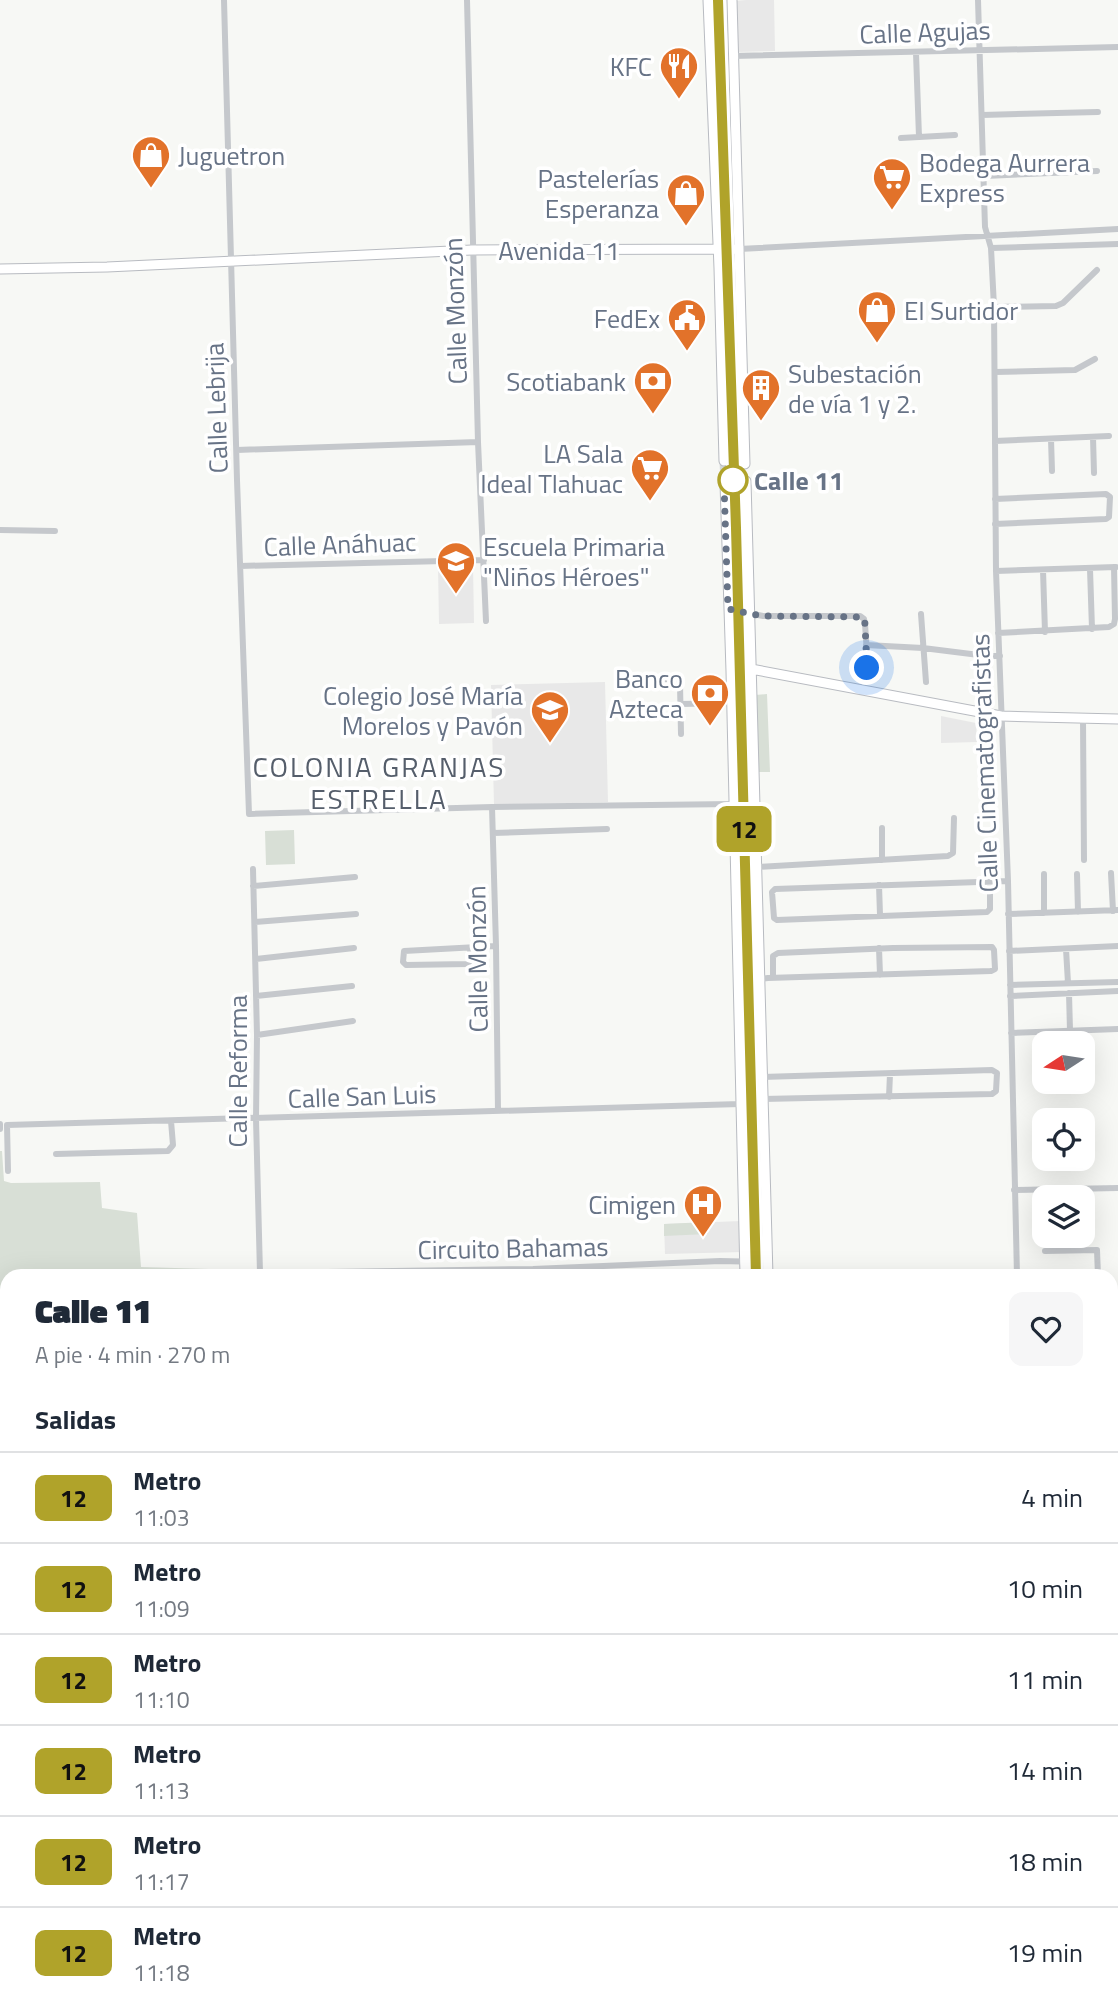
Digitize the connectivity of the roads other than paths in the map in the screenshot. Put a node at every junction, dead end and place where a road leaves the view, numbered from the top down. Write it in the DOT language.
graph roads {
  1 [pos="224,0"];
  2 [pos="467,0"];
  3 [pos="708,0"];
  4 [pos="732,0"];
  5 [pos="978,0"];
  6 [pos="1118,47"];
  7 [pos="981,50"];
  8 [pos="916,53"];
  9 [pos="733,56"];
  10 [pos="1098,112"];
  11 [pos="982,115"];
  12 [pos="956,135"];
  13 [pos="919,137"];
  14 [pos="901,138"];
  15 [pos="1097,171"];
  16 [pos="985,176"];
  17 [pos="1118,229"];
  18 [pos="988,236"];
  19 [pos="1118,244"];
  20 [pos="991,248"];
  21 [pos="718,249"];
  22 [pos="739,249"];
  23 [pos="472,250"];
  24 [pos="231,261"];
  25 [pos="0,269"];
  26 [pos="1097,270"];
  27 [pos="994,307"];
  28 [pos="1096,359"];
  29 [pos="995,372"];
  30 [pos="1109,436"];
  31 [pos="1093,437"];
  32 [pos="1051,439"];
  33 [pos="995,441"];
  34 [pos="478,442"];
  35 [pos="237,450"];
  36 [pos="724,461"];
  37 [pos="745,464"];
  38 [pos="1052,471"];
  39 [pos="1094,473"];
  40 [pos="746,481"];
  41 [pos="724,483"];
  42 [pos="995,499"];
  43 [pos="995,524"];
  44 [pos="0,530"];
  45 [pos="55,531"];
  46 [pos="484,560"];
  47 [pos="240,566"];
  48 [pos="1116,567"];
  49 [pos="1090,569"];
  50 [pos="1043,570"];
  51 [pos="996,571"];
  52 [pos="728,609"];
  53 [pos="750,613"];
  54 [pos="921,614"];
  55 [pos="486,621"];
  56 [pos="1092,629"];
  57 [pos="1045,632"];
  58 [pos="998,633"];
  59 [pos="866,645"];
  60 [pos="923,648"];
  61 [pos="1000,656"];
  62 [pos="867,668"];
  63 [pos="751,670"];
  64 [pos="731,671"];
  65 [pos="621,680"];
  66 [pos="926,682"];
  67 [pos="732,702"];
  68 [pos="681,704"];
  69 [pos="1001,716"];
  70 [pos="1083,719"];
  71 [pos="1118,719"];
  72 [pos="681,734"];
  73 [pos="733,804"];
  74 [pos="492,807"];
  75 [pos="954,818"];
  76 [pos="882,828"];
  77 [pos="607,829"];
  78 [pos="493,833"];
  79 [pos="883,860"];
  80 [pos="1084,860"];
  81 [pos="756,867"];
  82 [pos="253,869"];
  83 [pos="1111,873"];
  84 [pos="1044,874"];
  85 [pos="1077,874"];
  86 [pos="355,877"];
  87 [pos="990,881"];
  88 [pos="1007,881"];
  89 [pos="879,885"];
  90 [pos="253,886"];
  91 [pos="1116,911"];
  92 [pos="1078,912"];
  93 [pos="1044,913"];
  94 [pos="356,914"];
  95 [pos="1008,914"];
  96 [pos="880,915"];
  97 [pos="255,922"];
  98 [pos="496,946"];
  99 [pos="1118,946"];
  100 [pos="355,948"];
  101 [pos="470,948"];
  102 [pos="879,948"];
  103 [pos="1066,949"];
  104 [pos="1009,951"];
  105 [pos="256,959"];
  106 [pos="880,975"];
  107 [pos="774,978"];
  108 [pos="760,979"];
  109 [pos="1118,982"];
  110 [pos="1068,984"];
  111 [pos="1010,985"];
  112 [pos="352,986"];
  113 [pos="1118,991"];
  114 [pos="1069,993"];
  115 [pos="257,996"];
  116 [pos="1010,996"];
  117 [pos="353,1021"];
  118 [pos="1118,1029"];
  119 [pos="1070,1031"];
  120 [pos="1032,1032"];
  121 [pos="1011,1033"];
  122 [pos="257,1035"];
  123 [pos="890,1074"];
  124 [pos="762,1077"];
  125 [pos="889,1097"];
  126 [pos="763,1099"];
  127 [pos="740,1104"];
  128 [pos="498,1111"];
  129 [pos="256,1119"];
  130 [pos="172,1121"];
  131 [pos="2,1126"];
  132 [pos="56,1154"];
  133 [pos="8,1171"];
  134 [pos="1118,1188"];
  135 [pos="1014,1190"];
  136 [pos="1045,1251"];
  137 [pos="744,1262"];
  138 [pos="767,1262"];
  139 [pos="258,1269"];
  140 [pos="584,1269"];
  141 [pos="744,1269"];
  142 [pos="768,1269"];
  143 [pos="1017,1269"];
  144 [pos="1098,1269"];
  1 -- 24 [label="street, Calle Lebrija"];
  2 -- 23 [label="street, Calle Monzón"];
  3 -- 21 [label="main road"];
  4 -- 9 [label="main road"];
  5 -- 7 [label="street, Calle Cinematografistas"];
  6 -- 7 [label="street, Calle Agujas"];
  7 -- 8 [label="street, Calle Agujas"];
  7 -- 11 [label="street, Calle Cinematografistas"];
  8 -- 9 [label="street, Calle Agujas"];
  8 -- 13 [label="street"];
  9 -- 22 [label="main road"];
  10 -- 11 [label="street"];
  11 -- 16 [label="street, Calle Cinematografistas"];
  12 -- 13 [label="street"];
  13 -- 14 [label="street"];
  15 -- 16 [label="street"];
  16 -- 18 [label="street, Calle Cinematografistas"];
  17 -- 18 [label="street, Avenida 11"];
  18 -- 20 [label="street, Calle Cinematografistas"];
  18 -- 22 [label="street, Avenida 11"];
  19 -- 20 [label="street"];
  20 -- 27 [label="street, Calle Cinematografistas"];
  21 -- 22 [label="main road, Avenida 11"];
  21 -- 23 [label="main road, Avenida 11"];
  21 -- 36 [label="main road"];
  22 -- 37 [label="main road"];
  23 -- 24 [label="main road, Avenida 11"];
  23 -- 34 [label="street, Calle Monzón"];
  24 -- 25 [label="main road, Avenida 11"];
  24 -- 35 [label="street, Calle Lebrija"];
  26 -- 27 [label="street"];
  27 -- 29 [label="street, Calle Cinematografistas"];
  28 -- 29 [label="street"];
  29 -- 33 [label="street, Calle Cinematografistas"];
  30 -- 31 [label="street"];
  31 -- 32 [label="street"];
  31 -- 39 [label="street"];
  32 -- 33 [label="street"];
  32 -- 38 [label="street"];
  33 -- 42 [label="street, Calle Cinematografistas"];
  34 -- 35 [label="street"];
  34 -- 46 [label="street, Calle Monzón"];
  35 -- 47 [label="street, Calle Lebrija"];
  40 -- 53 [label="main road"];
  41 -- 52 [label="main road"];
  42 -- 43 [label="street, Calle Cinematografistas"];
  42 -- 43 [label="street"];
  43 -- 51 [label="street, Calle Cinematografistas"];
  44 -- 45 [label="street"];
  46 -- 47 [label="street, Calle Anáhuac"];
  46 -- 55 [label="street, Calle Monzón"];
  47 -- 74 [label="street, Calle Lebrija"];
  48 -- 49 [label="street"];
  48 -- 56 [label="street"];
  49 -- 50 [label="street"];
  49 -- 56 [label="street"];
  50 -- 51 [label="street"];
  50 -- 57 [label="street"];
  51 -- 58 [label="street, Calle Cinematografistas"];
  52 -- 53 [label="street"];
  52 -- 64 [label="main road"];
  53 -- 59 [label="street"];
  53 -- 63 [label="main road"];
  54 -- 60 [label="street"];
  56 -- 57 [label="street"];
  57 -- 58 [label="street"];
  58 -- 61 [label="street, Calle Cinematografistas"];
  59 -- 60 [label="street"];
  59 -- 62 [label="street"];
  60 -- 61 [label="street"];
  60 -- 66 [label="street"];
  61 -- 69 [label="street, Calle Cinematografistas"];
  63 -- 64 [label="main road"];
  63 -- 69 [label="main road"];
  63 -- 81 [label="main road"];
  64 -- 67 [label="main road"];
  65 -- 68 [label="street"];
  67 -- 68 [label="street"];
  67 -- 73 [label="main road"];
  68 -- 72 [label="street"];
  69 -- 70 [label="main road"];
  69 -- 88 [label="street, Calle Cinematografistas"];
  70 -- 71 [label="main road"];
  70 -- 80 [label="street"];
  73 -- 74 [label="street"];
  73 -- 127 [label="main road"];
  74 -- 78 [label="street, Calle Monzón"];
  75 -- 79 [label="street"];
  76 -- 79 [label="street"];
  77 -- 78 [label="street"];
  78 -- 98 [label="street, Calle Monzón"];
  79 -- 81 [label="street"];
  81 -- 108 [label="main road"];
  82 -- 90 [label="street, Calle Reforma"];
  83 -- 91 [label="street"];
  84 -- 93 [label="street"];
  85 -- 92 [label="street"];
  86 -- 90 [label="street"];
  87 -- 88 [label="street"];
  87 -- 89 [label="street"];
  87 -- 96 [label="street"];
  88 -- 95 [label="street, Calle Cinematografistas"];
  89 -- 96 [label="street"];
  89 -- 96 [label="street"];
  90 -- 97 [label="street, Calle Reforma"];
  91 -- 92 [label="street"];
  92 -- 93 [label="street"];
  93 -- 95 [label="street"];
  94 -- 97 [label="street"];
  95 -- 104 [label="street, Calle Cinematografistas"];
  97 -- 105 [label="street, Calle Reforma"];
  98 -- 101 [label="street"];
  98 -- 128 [label="street, Calle Monzón"];
  99 -- 103 [label="street"];
  100 -- 105 [label="street"];
  101 -- 101 [label="street"];
  102 -- 106 [label="street"];
  102 -- 106 [label="street"];
  102 -- 107 [label="street"];
  103 -- 104 [label="street"];
  103 -- 110 [label="street"];
  104 -- 111 [label="street, Calle Cinematografistas"];
  105 -- 115 [label="street, Calle Reforma"];
  106 -- 107 [label="street"];
  107 -- 108 [label="street"];
  108 -- 124 [label="main road"];
  109 -- 110 [label="street"];
  110 -- 111 [label="street"];
  111 -- 116 [label="street, Calle Cinematografistas"];
  112 -- 115 [label="street"];
  113 -- 114 [label="street"];
  114 -- 116 [label="street"];
  114 -- 119 [label="street"];
  115 -- 122 [label="street, Calle Reforma"];
  116 -- 121 [label="street, Calle Cinematografistas"];
  117 -- 122 [label="street"];
  118 -- 119 [label="street"];
  120 -- 121 [label="street"];
  121 -- 135 [label="street, Calle Cinematografistas"];
  122 -- 129 [label="street, Calle Reforma"];
  123 -- 124 [label="street"];
  123 -- 125 [label="street"];
  123 -- 125 [label="street, Calle San Luis"];
  124 -- 126 [label="main road"];
  125 -- 126 [label="street, Calle San Luis"];
  126 -- 127 [label="street, Calle San Luis"];
  126 -- 138 [label="main road"];
  127 -- 128 [label="street, Calle San Luis"];
  127 -- 137 [label="main road"];
  128 -- 129 [label="street, Calle San Luis"];
  129 -- 130 [label="street, Calle San Luis"];
  129 -- 139 [label="street, Calle Reforma"];
  130 -- 131 [label="street, Calle San Luis"];
  130 -- 132 [label="street"];
  131 -- 133 [label="street, Calle San Luis"];
  134 -- 135 [label="street"];
  135 -- 143 [label="street, Calle Cinematografistas"];
  136 -- 144 [label="street"];
  137 -- 138 [label="street, Circuito Bahamas"];
  137 -- 140 [label="street, Circuito Bahamas"];
  137 -- 141 [label="main road"];
  138 -- 142 [label="main road"];
}
